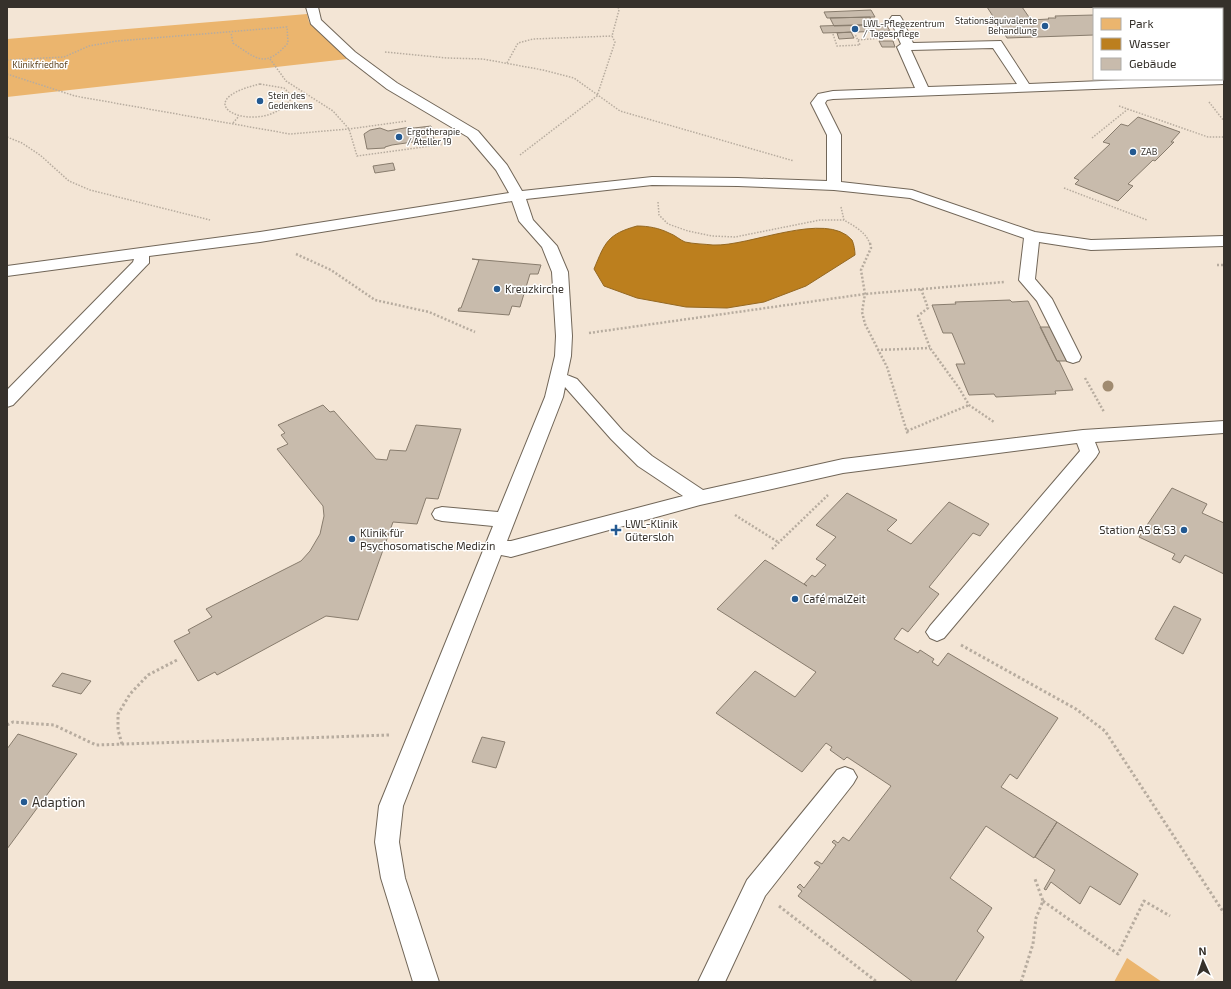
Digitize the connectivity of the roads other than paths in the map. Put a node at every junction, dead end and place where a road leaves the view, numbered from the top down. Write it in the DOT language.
graph roads {
  1 [pos="312,7"];
  2 [pos="896,19"];
  3 [pos="909,47"];
  4 [pos="1224,80"];
  5 [pos="1025,87"];
  6 [pos="923,91"];
  7 [pos="834,181"];
  8 [pos="518,196"];
  9 [pos="1032,236"];
  10 [pos="1224,241"];
  11 [pos="142,252"];
  12 [pos="7,271"];
  13 [pos="1073,357"];
  14 [pos="558,378"];
  15 [pos="7,401"];
  16 [pos="1224,427"];
  17 [pos="1084,436"];
  18 [pos="700,498"];
  19 [pos="442,514"];
  20 [pos="505,520"];
  21 [pos="494,546"];
  22 [pos="937,632"];
  23 [pos="845,777"];
  24 [pos="426,982"];
  25 [pos="711,982"];
  1 -- 8 [label="lane"];
  2 -- 3 [label="lane"];
  3 -- 5 [label="lane"];
  3 -- 6 [label="lane"];
  4 -- 5 [label="lane"];
  5 -- 6 [label="lane"];
  6 -- 7 [label="lane"];
  7 -- 8 [label="lane"];
  7 -- 9 [label="lane"];
  8 -- 11 [label="lane"];
  8 -- 14 [label="lane"];
  9 -- 10 [label="lane"];
  9 -- 13 [label="lane"];
  11 -- 12 [label="lane"];
  11 -- 15 [label="lane"];
  14 -- 18 [label="lane"];
  14 -- 20 [label="lane"];
  16 -- 17 [label="lane"];
  17 -- 18 [label="lane"];
  17 -- 22 [label="lane"];
  18 -- 21 [label="lane"];
  19 -- 20 [label="lane"];
  20 -- 21 [label="lane"];
  21 -- 24 [label="lane"];
  23 -- 25 [label="lane"];
}
